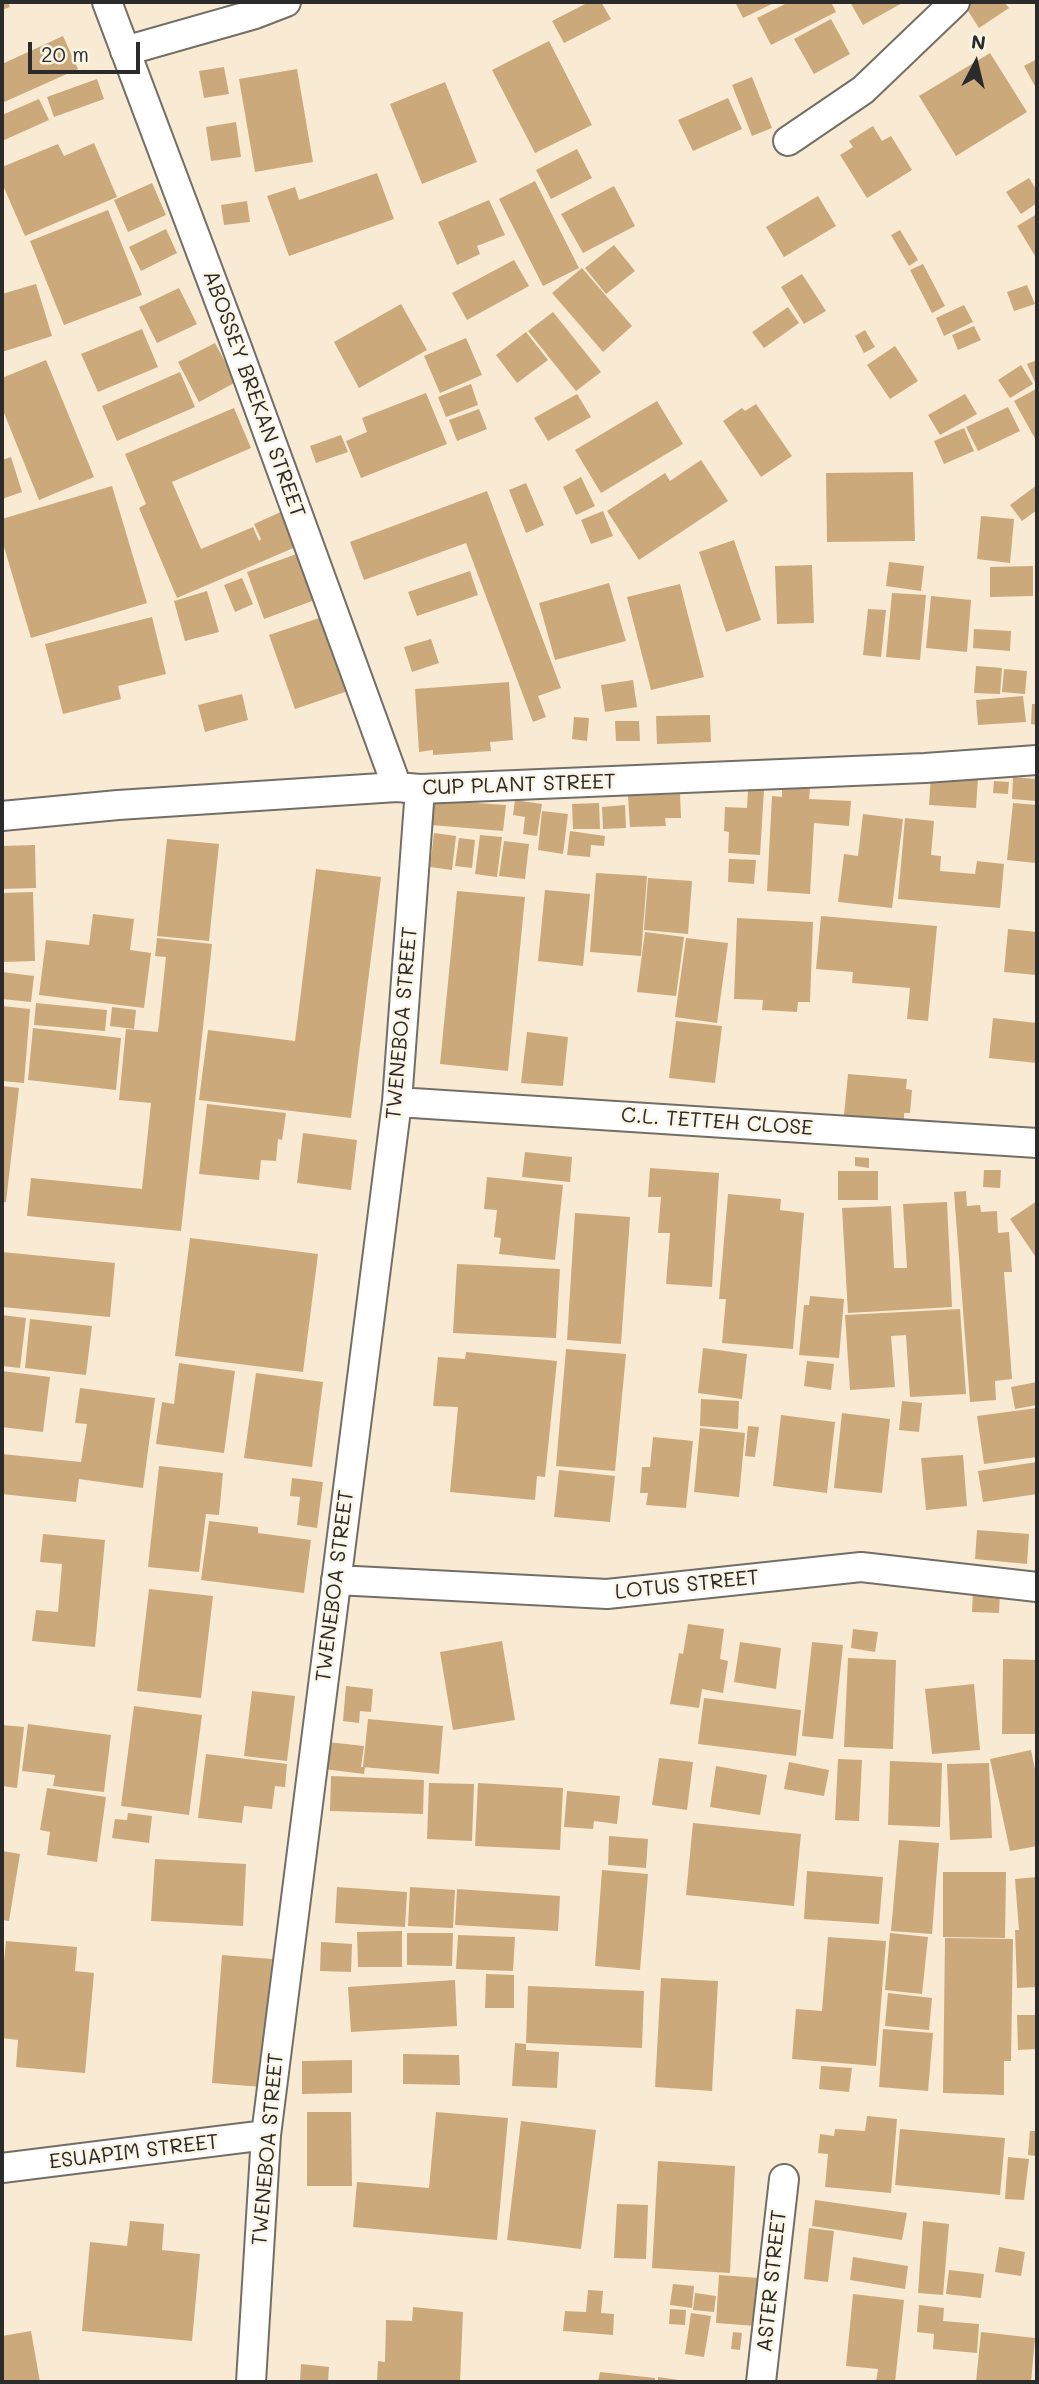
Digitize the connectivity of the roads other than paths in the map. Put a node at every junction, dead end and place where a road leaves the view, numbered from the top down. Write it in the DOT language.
graph roads {
  1 [pos="107,2"];
  2 [pos="286,2"];
  3 [pos="956,2"];
  4 [pos="125,51"];
  5 [pos="788,141"];
  6 [pos="1037,760"];
  7 [pos="409,788"];
  8 [pos="2,816"];
  9 [pos="397,1101"];
  10 [pos="1037,1143"];
  11 [pos="336,1580"];
  12 [pos="1037,1587"];
  13 [pos="266,2135"];
  14 [pos="2,2168"];
  15 [pos="784,2179"];
  16 [pos="251,2382"];
  17 [pos="761,2382"];
  1 -- 4 [label="street, ABOSSEY BREKAN STREET"];
  2 -- 4 [label="street"];
  3 -- 5 [label="street"];
  4 -- 7 [label="street, ABOSSEY BREKAN STREET"];
  6 -- 7 [label="street, CUP PLANT STREET"];
  7 -- 8 [label="street, CUP PLANT STREET"];
  7 -- 9 [label="street, TWENEBOA STREET"];
  9 -- 10 [label="street, C.L. TETTEH CLOSE"];
  9 -- 11 [label="street, TWENEBOA STREET"];
  11 -- 12 [label="street, LOTUS STREET"];
  11 -- 13 [label="street, TWENEBOA STREET"];
  13 -- 14 [label="street, ESUAPIM STREET"];
  13 -- 16 [label="street, TWENEBOA STREET"];
  15 -- 17 [label="street, ASTER STREET"];
}
